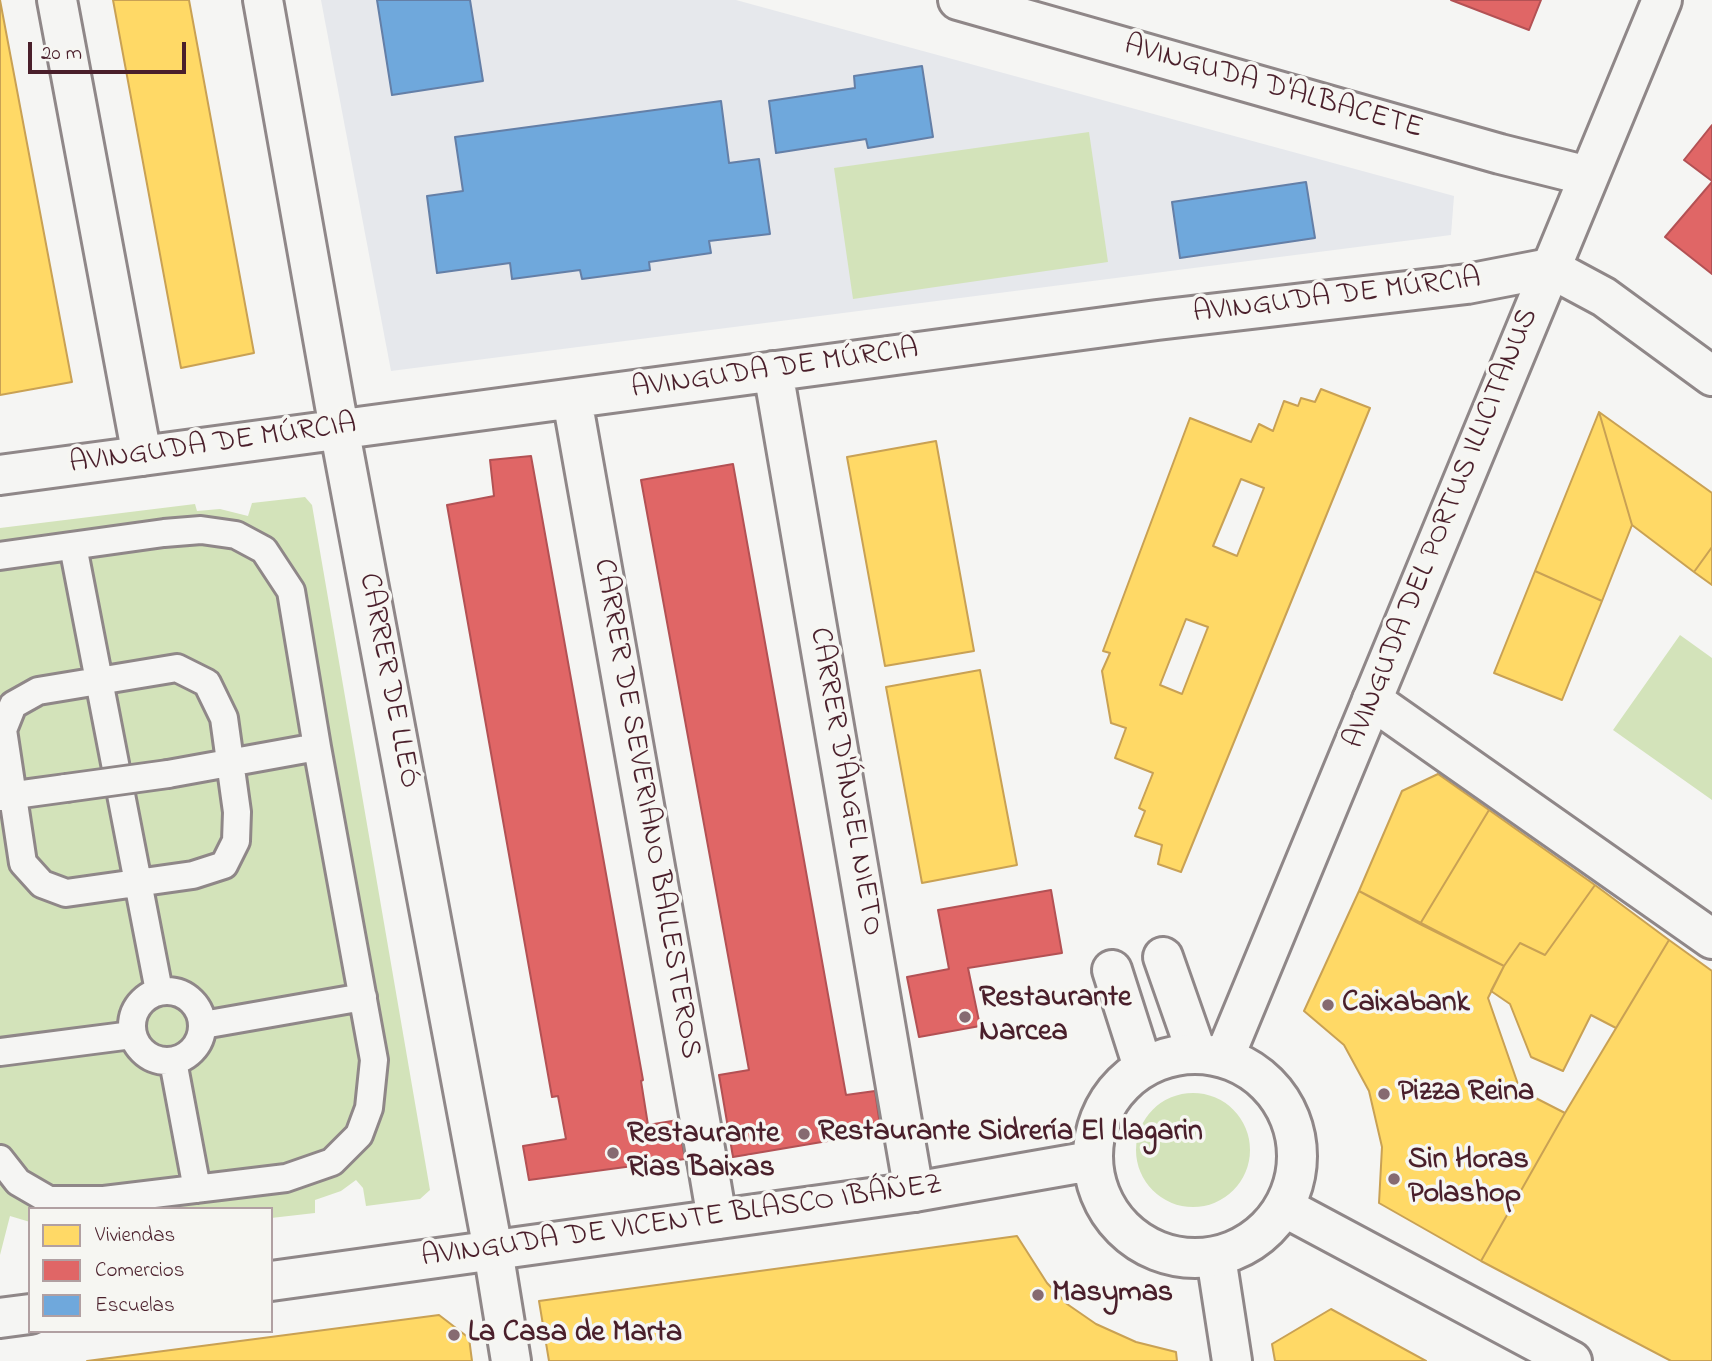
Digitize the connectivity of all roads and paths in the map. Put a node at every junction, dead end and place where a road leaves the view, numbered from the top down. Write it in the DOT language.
graph roads {
  1 [pos="57,0"];
  2 [pos="264,0"];
  3 [pos="958,0"];
  4 [pos="1662,0"];
  5 [pos="1588,176"];
  6 [pos="1550,268"];
  7 [pos="773,371"];
  8 [pos="1712,376"];
  9 [pos="572,398"];
  10 [pos="340,429"];
  11 [pos="142,456"];
  12 [pos="0,474"];
  13 [pos="73,546"];
  14 [pos="0,556"];
  15 [pos="99,681"];
  16 [pos="1372,700"];
  17 [pos="317,747"];
  18 [pos="232,763"];
  19 [pos="6,796"];
  20 [pos="139,882"];
  21 [pos="1712,939"];
  22 [pos="1163,957"];
  23 [pos="1112,970"];
  24 [pos="159,991"];
  25 [pos="363,997"];
  26 [pos="202,1025"];
  27 [pos="132,1035"];
  28 [pos="0,1052"];
  29 [pos="1210,1056"];
  30 [pos="173,1061"];
  31 [pos="1143,1067"];
  32 [pos="0,1159"];
  33 [pos="1091,1161"];
  34 [pos="197,1189"];
  35 [pos="914,1192"];
  36 [pos="1284,1207"];
  37 [pos="717,1219"];
  38 [pos="493,1250"];
  39 [pos="1216,1257"];
  40 [pos="273,1281"];
  41 [pos="28,1314"];
  42 [pos="0,1318"];
  43 [pos="511,1361"];
  44 [pos="1233,1361"];
  45 [pos="1572,1361"];
  1 -- 11 [label="street"];
  2 -- 10 [label="street, CARRER DE LLEÓ"];
  3 -- 5 [label="street, AVINGUDA D'ALBACETE"];
  4 -- 5 [label="street, AVINGUDA DEL PORTUS ILLICITANUS"];
  5 -- 6 [label="street, AVINGUDA DEL PORTUS ILLICITANUS"];
  6 -- 7 [label="street, AVINGUDA DE MÚRCIA"];
  6 -- 8 [label="street"];
  6 -- 16 [label="street, AVINGUDA DEL PORTUS ILLICITANUS"];
  7 -- 9 [label="street, AVINGUDA DE MÚRCIA"];
  7 -- 35 [label="street, CARRER D'ÁNGEL NIETO"];
  9 -- 10 [label="street, AVINGUDA DE MÚRCIA"];
  9 -- 37 [label="street, CARRER DE SEVERIANO BALLESTEROS"];
  10 -- 11 [label="street, AVINGUDA DE MÚRCIA"];
  10 -- 38 [label="street, CARRER DE LLEÓ"];
  11 -- 12 [label="street, AVINGUDA DE MÚRCIA"];
  13 -- 14 [label="lane"];
  13 -- 15 [label="lane"];
  13 -- 17 [label="lane"];
  15 -- 18 [label="lane"];
  15 -- 19 [label="lane"];
  15 -- 20 [label="lane"];
  16 -- 21 [label="street"];
  16 -- 29 [label="street, AVINGUDA DEL PORTUS ILLICITANUS"];
  17 -- 18 [label="lane"];
  17 -- 25 [label="lane"];
  18 -- 19 [label="lane, bridge"];
  18 -- 20 [label="lane"];
  19 -- 20 [label="lane"];
  20 -- 24 [label="lane"];
  22 -- 29 [label="street"];
  23 -- 31 [label="street"];
  24 -- 26 [label="lane"];
  24 -- 27 [label="lane"];
  25 -- 26 [label="lane"];
  25 -- 34 [label="lane"];
  26 -- 30 [label="lane"];
  27 -- 28 [label="lane"];
  27 -- 30 [label="lane"];
  29 -- 31 [label="street"];
  29 -- 36 [label="street"];
  30 -- 34 [label="lane"];
  31 -- 33 [label="street"];
  32 -- 34 [label="lane"];
  33 -- 35 [label="street, AVINGUDA DE VICENTE BLASCO IBÁÑEZ"];
  33 -- 39 [label="street"];
  35 -- 37 [label="street, AVINGUDA DE VICENTE BLASCO IBÁÑEZ"];
  36 -- 39 [label="street"];
  36 -- 45 [label="street"];
  37 -- 38 [label="street, AVINGUDA DE VICENTE BLASCO IBÁÑEZ"];
  38 -- 40 [label="street, AVINGUDA DE VICENTE BLASCO IBÁÑEZ"];
  38 -- 43 [label="street, CARRER DE LLEÓ"];
  39 -- 44 [label="street"];
  41 -- 42 [label="street"];
}
